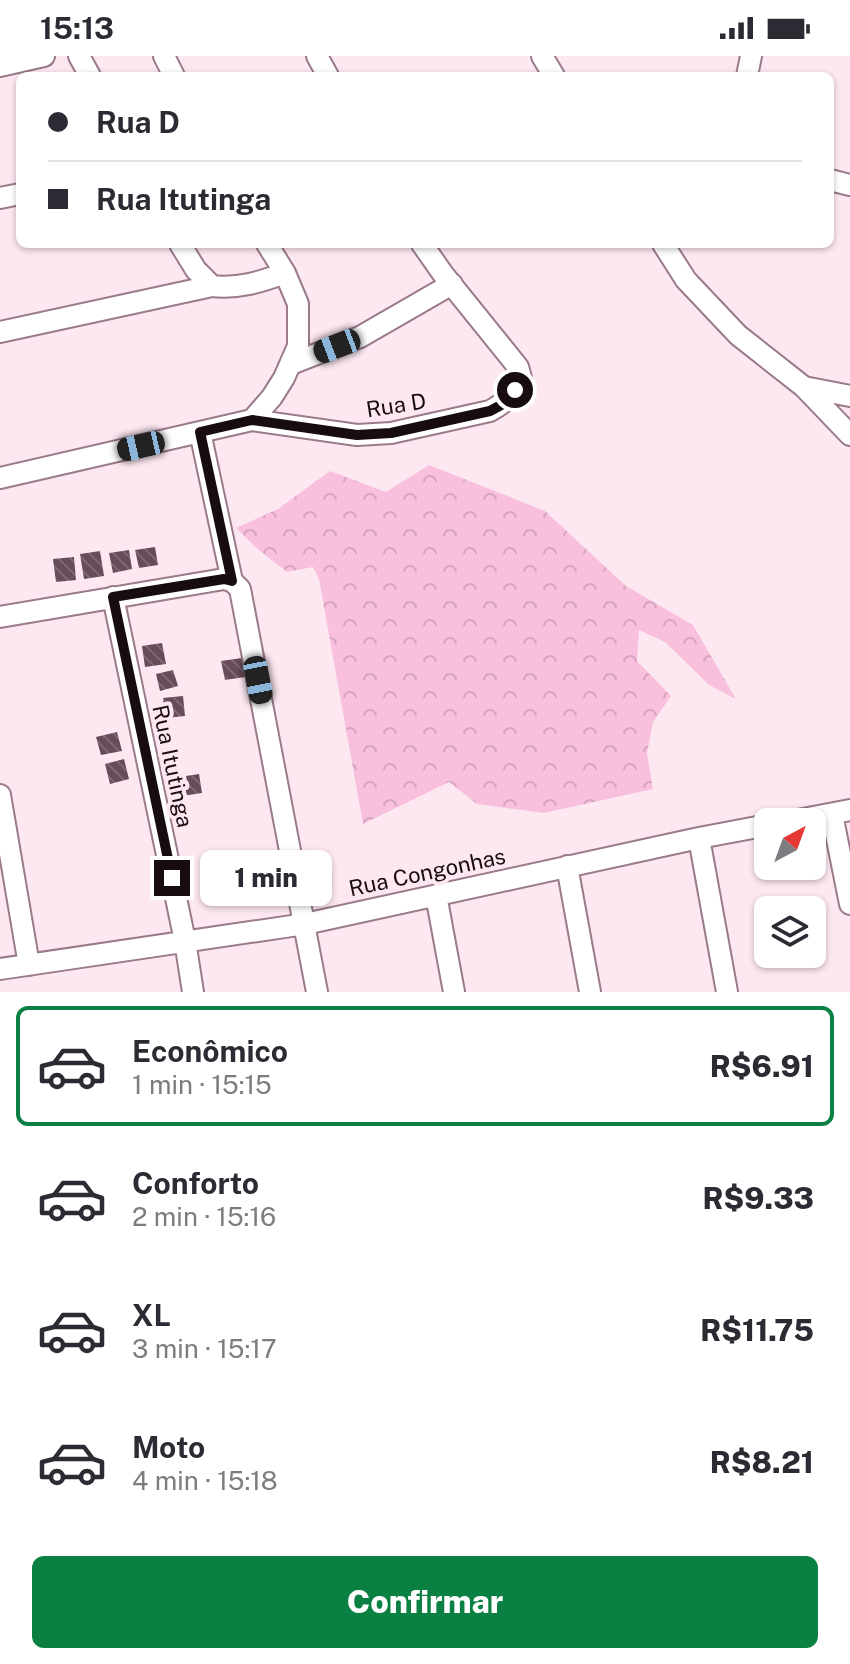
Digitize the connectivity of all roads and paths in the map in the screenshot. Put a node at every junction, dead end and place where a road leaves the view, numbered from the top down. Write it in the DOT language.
graph roads {
  1 [pos="44,56"];
  2 [pos="0,66"];
  3 [pos="182,248"];
  4 [pos="269,248"];
  5 [pos="425,248"];
  6 [pos="666,248"];
  7 [pos="285,273"];
  8 [pos="452,284"];
  9 [pos="212,286"];
  10 [pos="0,332"];
  11 [pos="291,364"];
  12 [pos="804,387"];
  13 [pos="850,396"];
  14 [pos="252,420"];
  15 [pos="200,432"];
  16 [pos="850,435"];
  17 [pos="0,478"];
  18 [pos="236,585"];
  19 [pos="113,597"];
  20 [pos="0,617"];
  21 [pos="0,795"];
  22 [pos="841,812"];
  23 [pos="754,828"];
  24 [pos="699,838"];
  25 [pos="567,866"];
  26 [pos="436,895"];
  27 [pos="850,904"];
  28 [pos="305,924"];
  29 [pos="185,941"];
  30 [pos="29,965"];
  31 [pos="0,969"];
  32 [pos="193,992"];
  33 [pos="317,992"];
  34 [pos="454,992"];
  35 [pos="590,992"];
  36 [pos="727,992"];
  1 -- 2 [label="street"];
  3 -- 9 [label="street"];
  4 -- 7 [label="street"];
  5 -- 8 [label="street"];
  6 -- 12 [label="street"];
  7 -- 9 [label="street"];
  7 -- 11 [label="street"];
  8 -- 11 [label="street"];
  8 -- 14 [label="street, Rua D"];
  9 -- 10 [label="street"];
  11 -- 14 [label="street"];
  12 -- 13 [label="street"];
  12 -- 16 [label="street"];
  14 -- 15 [label="street"];
  15 -- 17 [label="street"];
  15 -- 18 [label="street"];
  18 -- 19 [label="street"];
  18 -- 28 [label="street"];
  19 -- 20 [label="street"];
  19 -- 29 [label="street, Rua Itutinga"];
  21 -- 30 [label="street"];
  22 -- 27 [label="street"];
  23 -- 24 [label="street, Rua Congonhas"];
  24 -- 25 [label="street, Rua Congonhas"];
  24 -- 36 [label="street"];
  25 -- 26 [label="street, Rua Congonhas"];
  25 -- 35 [label="street"];
  26 -- 28 [label="street, Rua Congonhas"];
  26 -- 34 [label="street"];
  28 -- 29 [label="street, Rua Congonhas"];
  28 -- 33 [label="street"];
  29 -- 30 [label="street, Rua Congonhas"];
  29 -- 32 [label="street, Rua Itutinga"];
  30 -- 31 [label="street, Rua Congonhas"];
}
